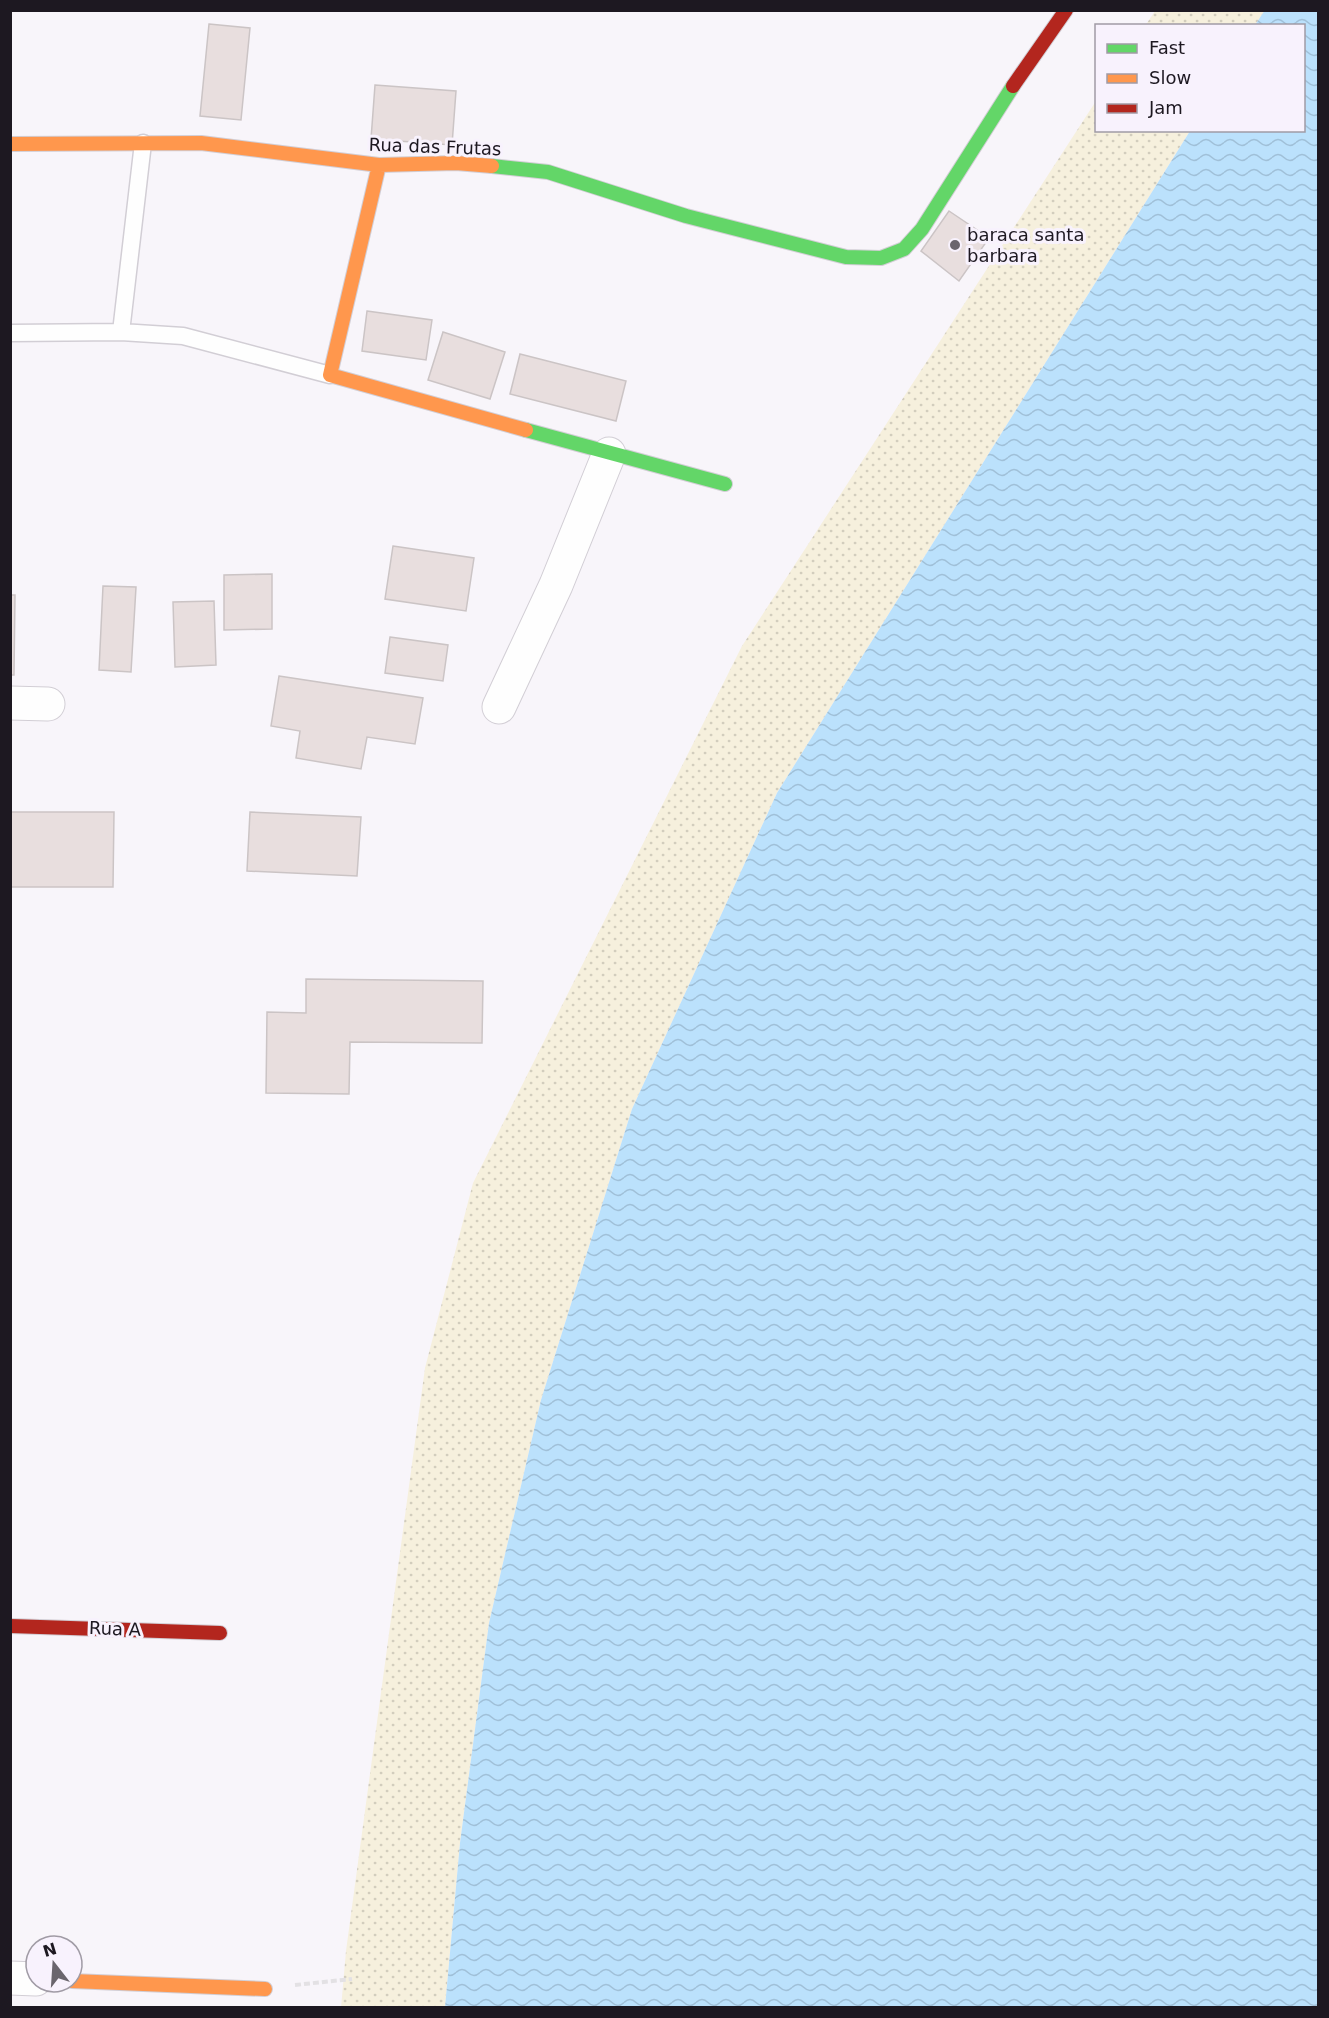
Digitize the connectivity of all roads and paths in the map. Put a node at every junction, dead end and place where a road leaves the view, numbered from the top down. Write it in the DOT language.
graph roads {
  1 [pos="1066,10"];
  2 [pos="143,143"];
  3 [pos="10,144"];
  4 [pos="379,165"];
  5 [pos="121,332"];
  6 [pos="10,333"];
  7 [pos="330,375"];
  8 [pos="609,454"];
  9 [pos="725,484"];
  10 [pos="10,703"];
  11 [pos="48,704"];
  12 [pos="499,706"];
  13 [pos="10,1626"];
  14 [pos="220,1633"];
  15 [pos="352,1979"];
  16 [pos="84,1981"];
  17 [pos="265,1989"];
  1 -- 4 [label="street, Rua das Frutas"];
  2 -- 3 [label="street, Rua das Frutas"];
  2 -- 4 [label="street, Rua das Frutas"];
  2 -- 5 [label="lane"];
  4 -- 7 [label="street"];
  5 -- 6 [label="lane"];
  5 -- 7 [label="lane"];
  7 -- 8 [label="street"];
  8 -- 9 [label="street"];
  8 -- 12 [label="street"];
  10 -- 11 [label="street"];
  13 -- 14 [label="street, Rua A"];
  15 -- 17 [label="path"];
  16 -- 17 [label="street"];
}
